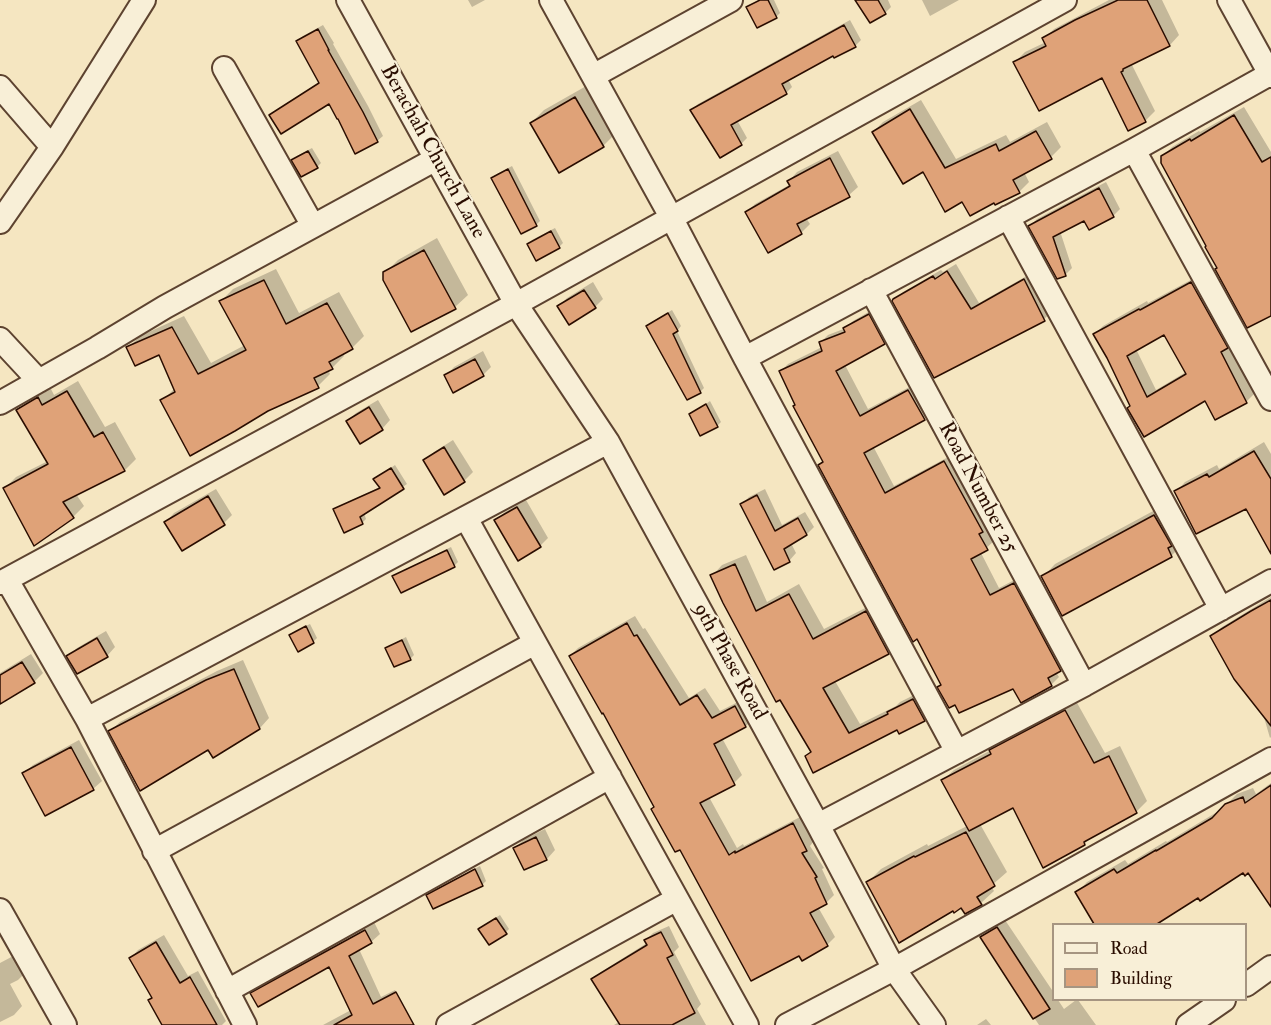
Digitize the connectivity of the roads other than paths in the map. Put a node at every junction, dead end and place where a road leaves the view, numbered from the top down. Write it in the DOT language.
graph roads {
  1 [pos="144,0"];
  2 [pos="348,0"];
  3 [pos="551,0"];
  4 [pos="731,0"];
  5 [pos="1229,0"];
  6 [pos="1052,3"];
  7 [pos="224,68"];
  8 [pos="1270,75"];
  9 [pos="593,76"];
  10 [pos="0,87"];
  11 [pos="52,147"];
  12 [pos="1134,150"];
  13 [pos="436,159"];
  14 [pos="671,217"];
  15 [pos="1008,217"];
  16 [pos="0,222"];
  17 [pos="313,226"];
  18 [pos="871,290"];
  19 [pos="516,304"];
  20 [pos="0,339"];
  21 [pos="744,358"];
  22 [pos="39,381"];
  23 [pos="1271,399"];
  24 [pos="0,402"];
  25 [pos="608,442"];
  26 [pos="466,518"];
  27 [pos="1271,581"];
  28 [pos="3,582"];
  29 [pos="1221,609"];
  30 [pos="535,643"];
  31 [pos="1084,685"];
  32 [pos="87,718"];
  33 [pos="957,752"];
  34 [pos="1271,759"];
  35 [pos="610,777"];
  36 [pos="818,825"];
  37 [pos="154,851"];
  38 [pos="677,900"];
  39 [pos="0,910"];
  40 [pos="1271,967"];
  41 [pos="894,969"];
  42 [pos="1247,984"];
  43 [pos="227,991"];
  44 [pos="1221,1001"];
  45 [pos="65,1025"];
  46 [pos="245,1025"];
  47 [pos="448,1025"];
  48 [pos="747,1025"];
  49 [pos="787,1025"];
  50 [pos="934,1025"];
  51 [pos="1188,1025"];
  1 -- 11 [label="street"];
  2 -- 13 [label="street, Berachah Church Lane"];
  3 -- 9 [label="street"];
  4 -- 9 [label="street"];
  5 -- 8 [label="street"];
  6 -- 14 [label="street"];
  7 -- 17 [label="street"];
  8 -- 12 [label="street"];
  9 -- 14 [label="street"];
  10 -- 11 [label="street"];
  11 -- 16 [label="street"];
  12 -- 15 [label="street"];
  12 -- 23 [label="street"];
  13 -- 17 [label="street"];
  13 -- 19 [label="street, Berachah Church Lane"];
  14 -- 19 [label="street"];
  14 -- 21 [label="street"];
  15 -- 18 [label="street"];
  15 -- 29 [label="street"];
  17 -- 22 [label="street"];
  18 -- 21 [label="street"];
  18 -- 31 [label="street, Road Number 25"];
  19 -- 25 [label="street, 9th Phase Road"];
  19 -- 28 [label="street"];
  20 -- 22 [label="street"];
  21 -- 33 [label="street"];
  22 -- 24 [label="street"];
  25 -- 26 [label="street"];
  25 -- 36 [label="street, 9th Phase Road"];
  26 -- 30 [label="street"];
  26 -- 32 [label="street"];
  27 -- 29 [label="street"];
  28 -- 32 [label="street"];
  29 -- 31 [label="street"];
  30 -- 35 [label="street"];
  30 -- 37 [label="street"];
  31 -- 33 [label="street"];
  32 -- 37 [label="street"];
  33 -- 36 [label="street"];
  34 -- 41 [label="street"];
  35 -- 38 [label="street"];
  35 -- 43 [label="street"];
  36 -- 41 [label="street, 9th Phase Road"];
  37 -- 43 [label="street"];
  38 -- 47 [label="street"];
  38 -- 48 [label="street"];
  39 -- 45 [label="street"];
  40 -- 42 [label="street"];
  41 -- 49 [label="street"];
  41 -- 50 [label="street, 9th Phase Road"];
  43 -- 46 [label="street"];
  44 -- 51 [label="street"];
}
